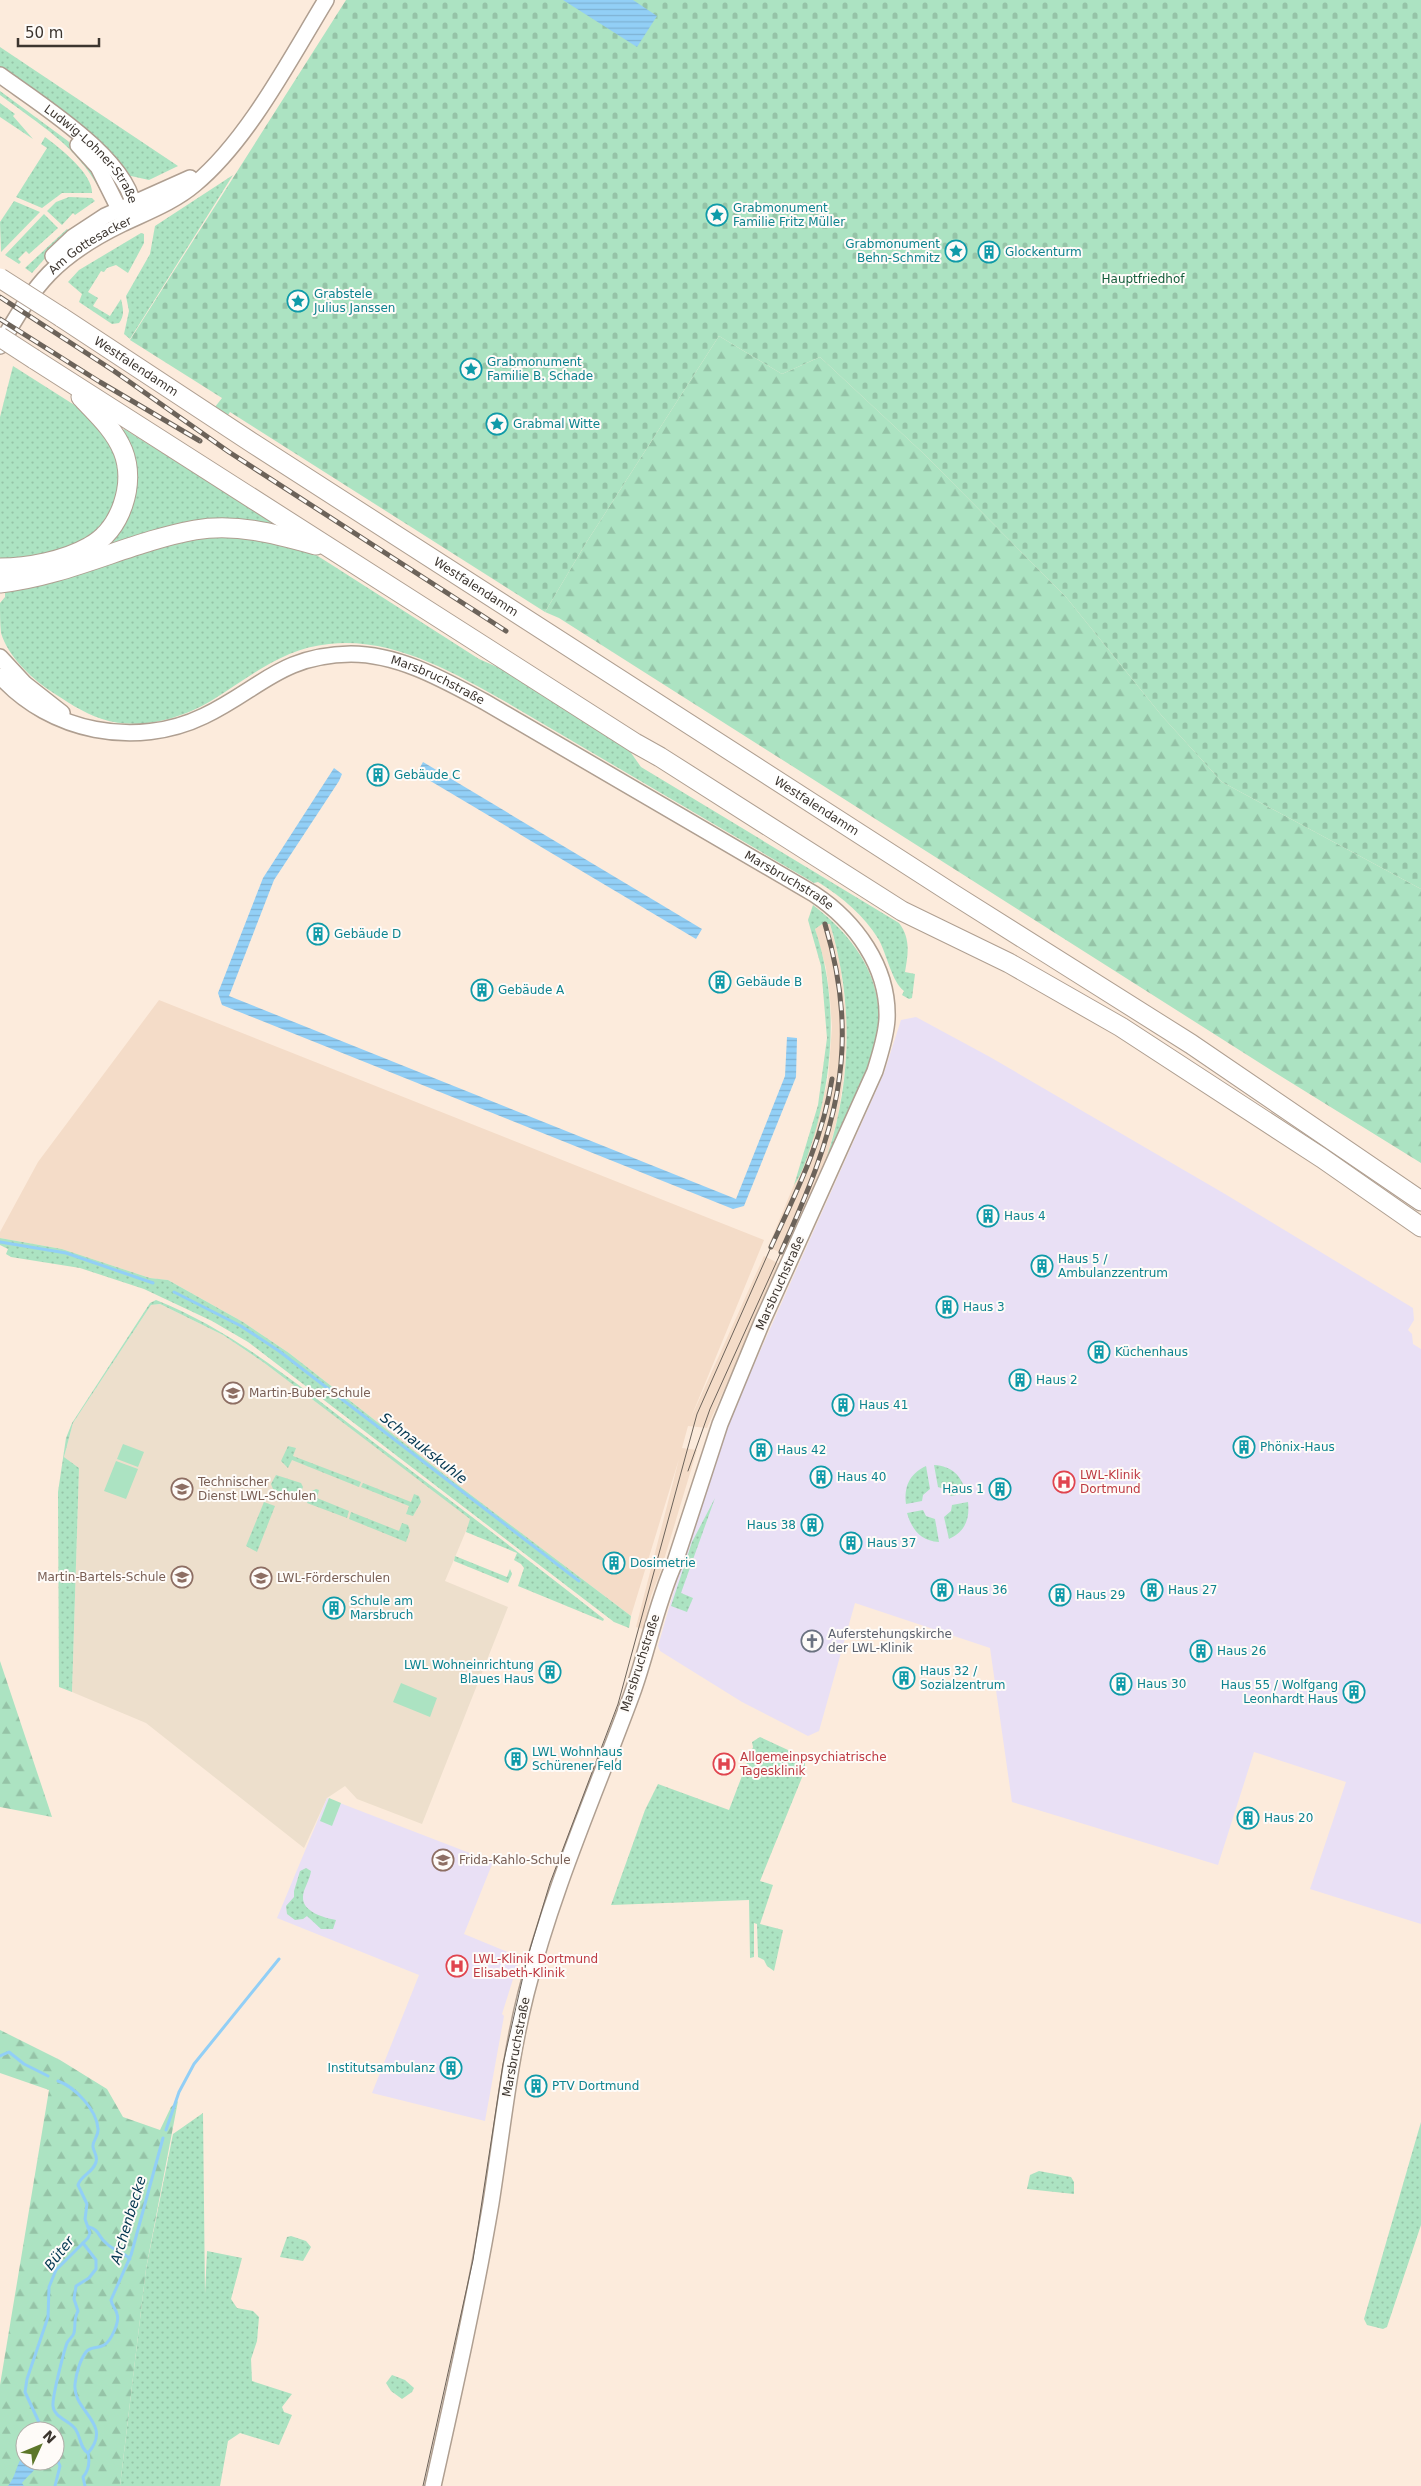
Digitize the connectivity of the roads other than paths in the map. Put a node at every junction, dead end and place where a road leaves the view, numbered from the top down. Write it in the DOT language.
graph roads {
  1 [pos="326,0"];
  2 [pos="0,75"];
  3 [pos="0,87"];
  4 [pos="128,210"];
  5 [pos="0,278"];
  6 [pos="0,325"];
  7 [pos="0,336"];
  8 [pos="0,346"];
  9 [pos="57,373"];
  10 [pos="336,551"];
  11 [pos="0,568"];
  12 [pos="0,583"];
  13 [pos="0,657"];
  14 [pos="0,676"];
  15 [pos="75,723"];
  16 [pos="1421,1201"];
  17 [pos="1421,1227"];
  18 [pos="433,2486"];
  1 -- 4 [label="street, Am Gottesacker"];
  2 -- 4 [label="street, Ludwig-Lohner-Straße"];
  3 -- 4 [label="street, Ludwig-Lohner-Straße"];
  4 -- 6 [label="street, Am Gottesacker"];
  4 -- 8 [label="street, Am Gottesacker"];
  5 -- 16 [label="highway, Westfalendamm, bridge"];
  7 -- 9 [label="highway, bridge"];
  9 -- 10 [label="highway"];
  9 -- 11 [label="highway"];
  10 -- 12 [label="highway"];
  10 -- 17 [label="highway"];
  13 -- 15 [label="street, Marsbruchstraße"];
  14 -- 15 [label="street, Marsbruchstraße"];
  15 -- 18 [label="street, Marsbruchstraße"];
}
